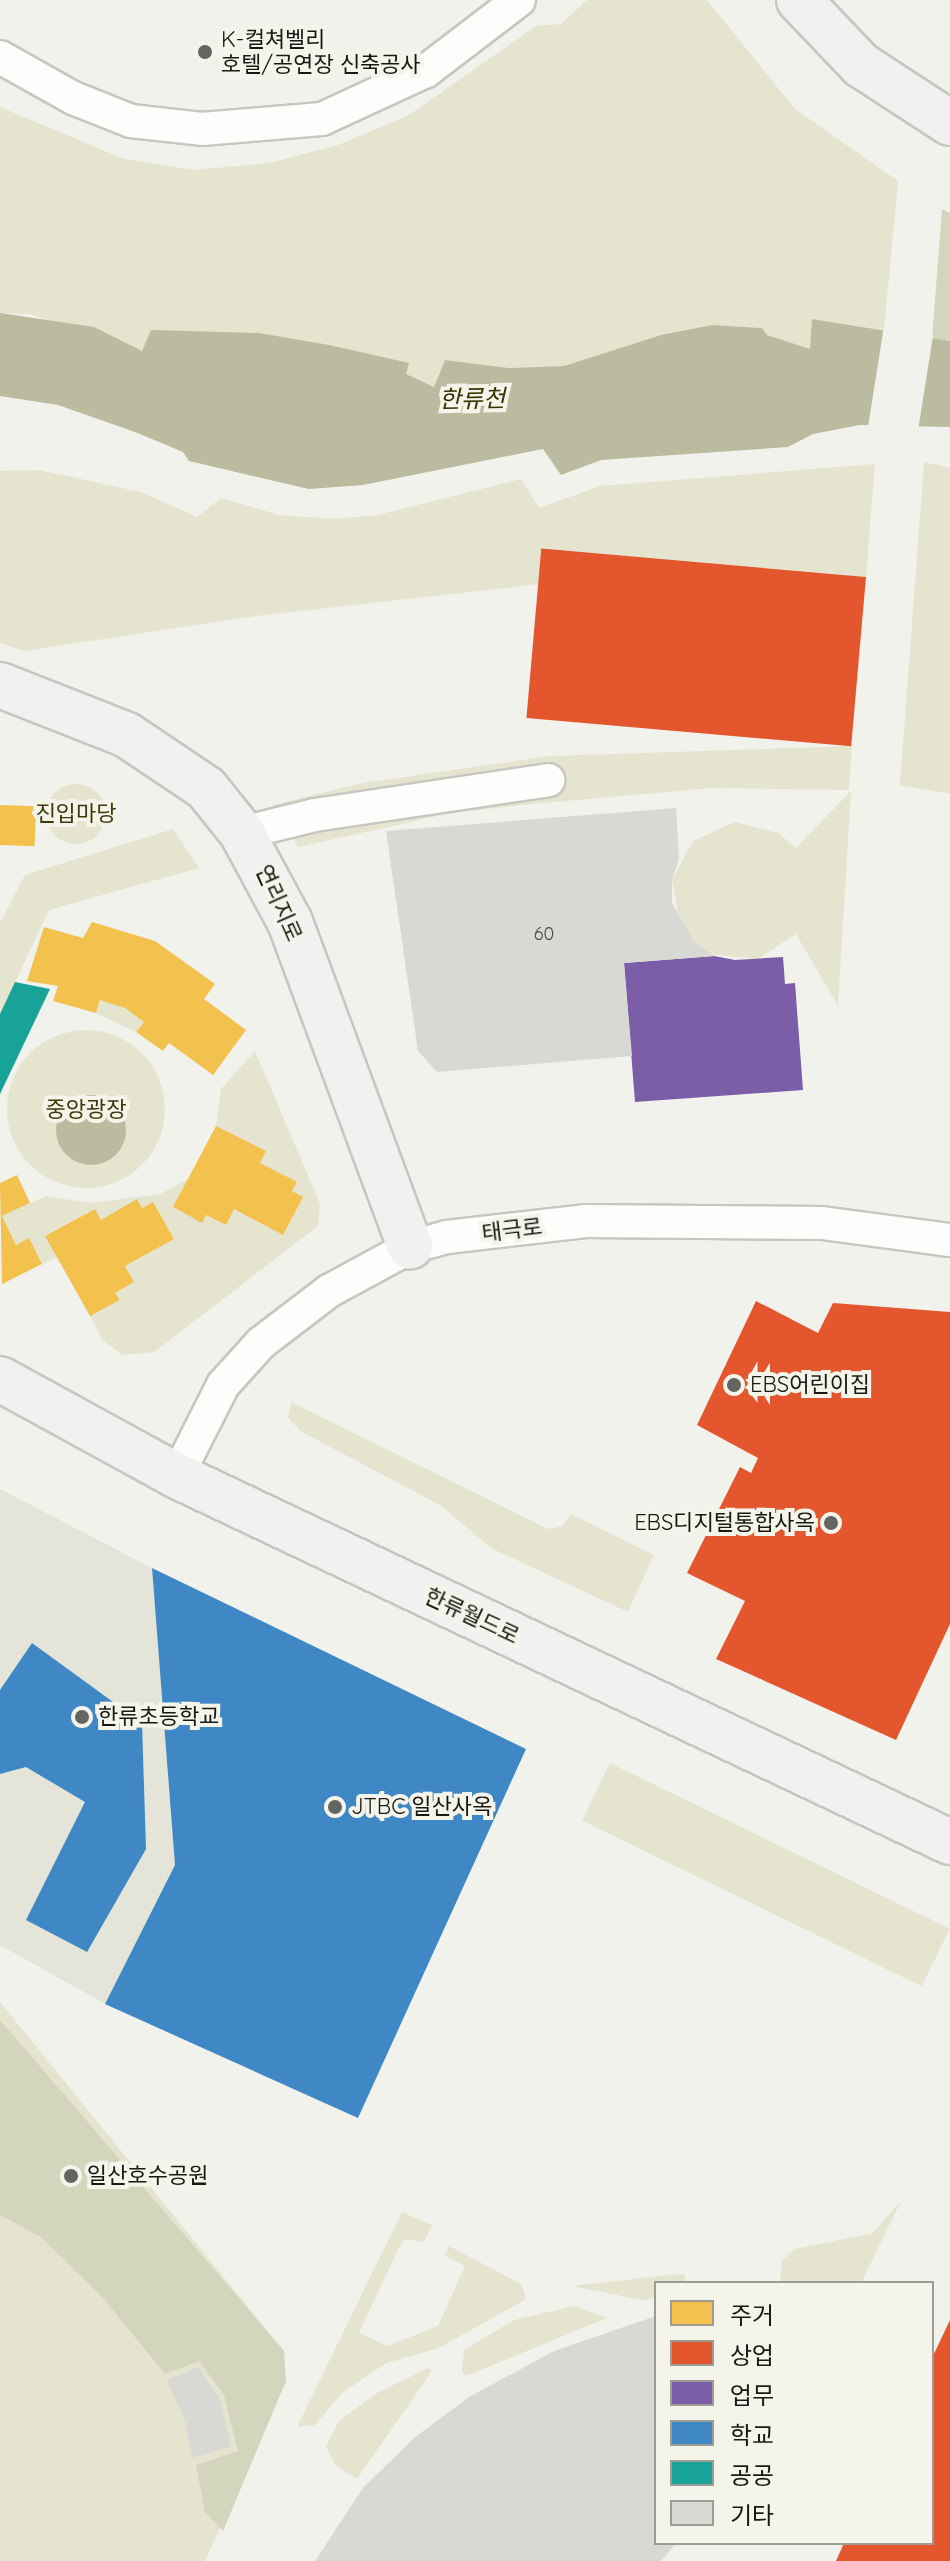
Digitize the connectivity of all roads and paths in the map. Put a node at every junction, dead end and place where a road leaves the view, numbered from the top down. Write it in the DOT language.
graph roads {
  1 [pos="519,0"];
  2 [pos="799,0"];
  3 [pos="0,57"];
  4 [pos="950,123"];
  5 [pos="0,685"];
  6 [pos="548,780"];
  7 [pos="242,833"];
  8 [pos="950,1240"];
  9 [pos="410,1247"];
  10 [pos="0,1379"];
  11 [pos="177,1476"];
  12 [pos="950,1842"];
  1 -- 3 [label="street"];
  2 -- 4 [label="main road"];
  5 -- 7 [label="main road, 연리지로"];
  6 -- 7 [label="street"];
  7 -- 9 [label="main road, 연리지로"];
  8 -- 9 [label="street, 태극로"];
  9 -- 11 [label="street, 태극로"];
  10 -- 11 [label="main road, 한류월드로"];
  11 -- 12 [label="main road, 한류월드로"];
}
